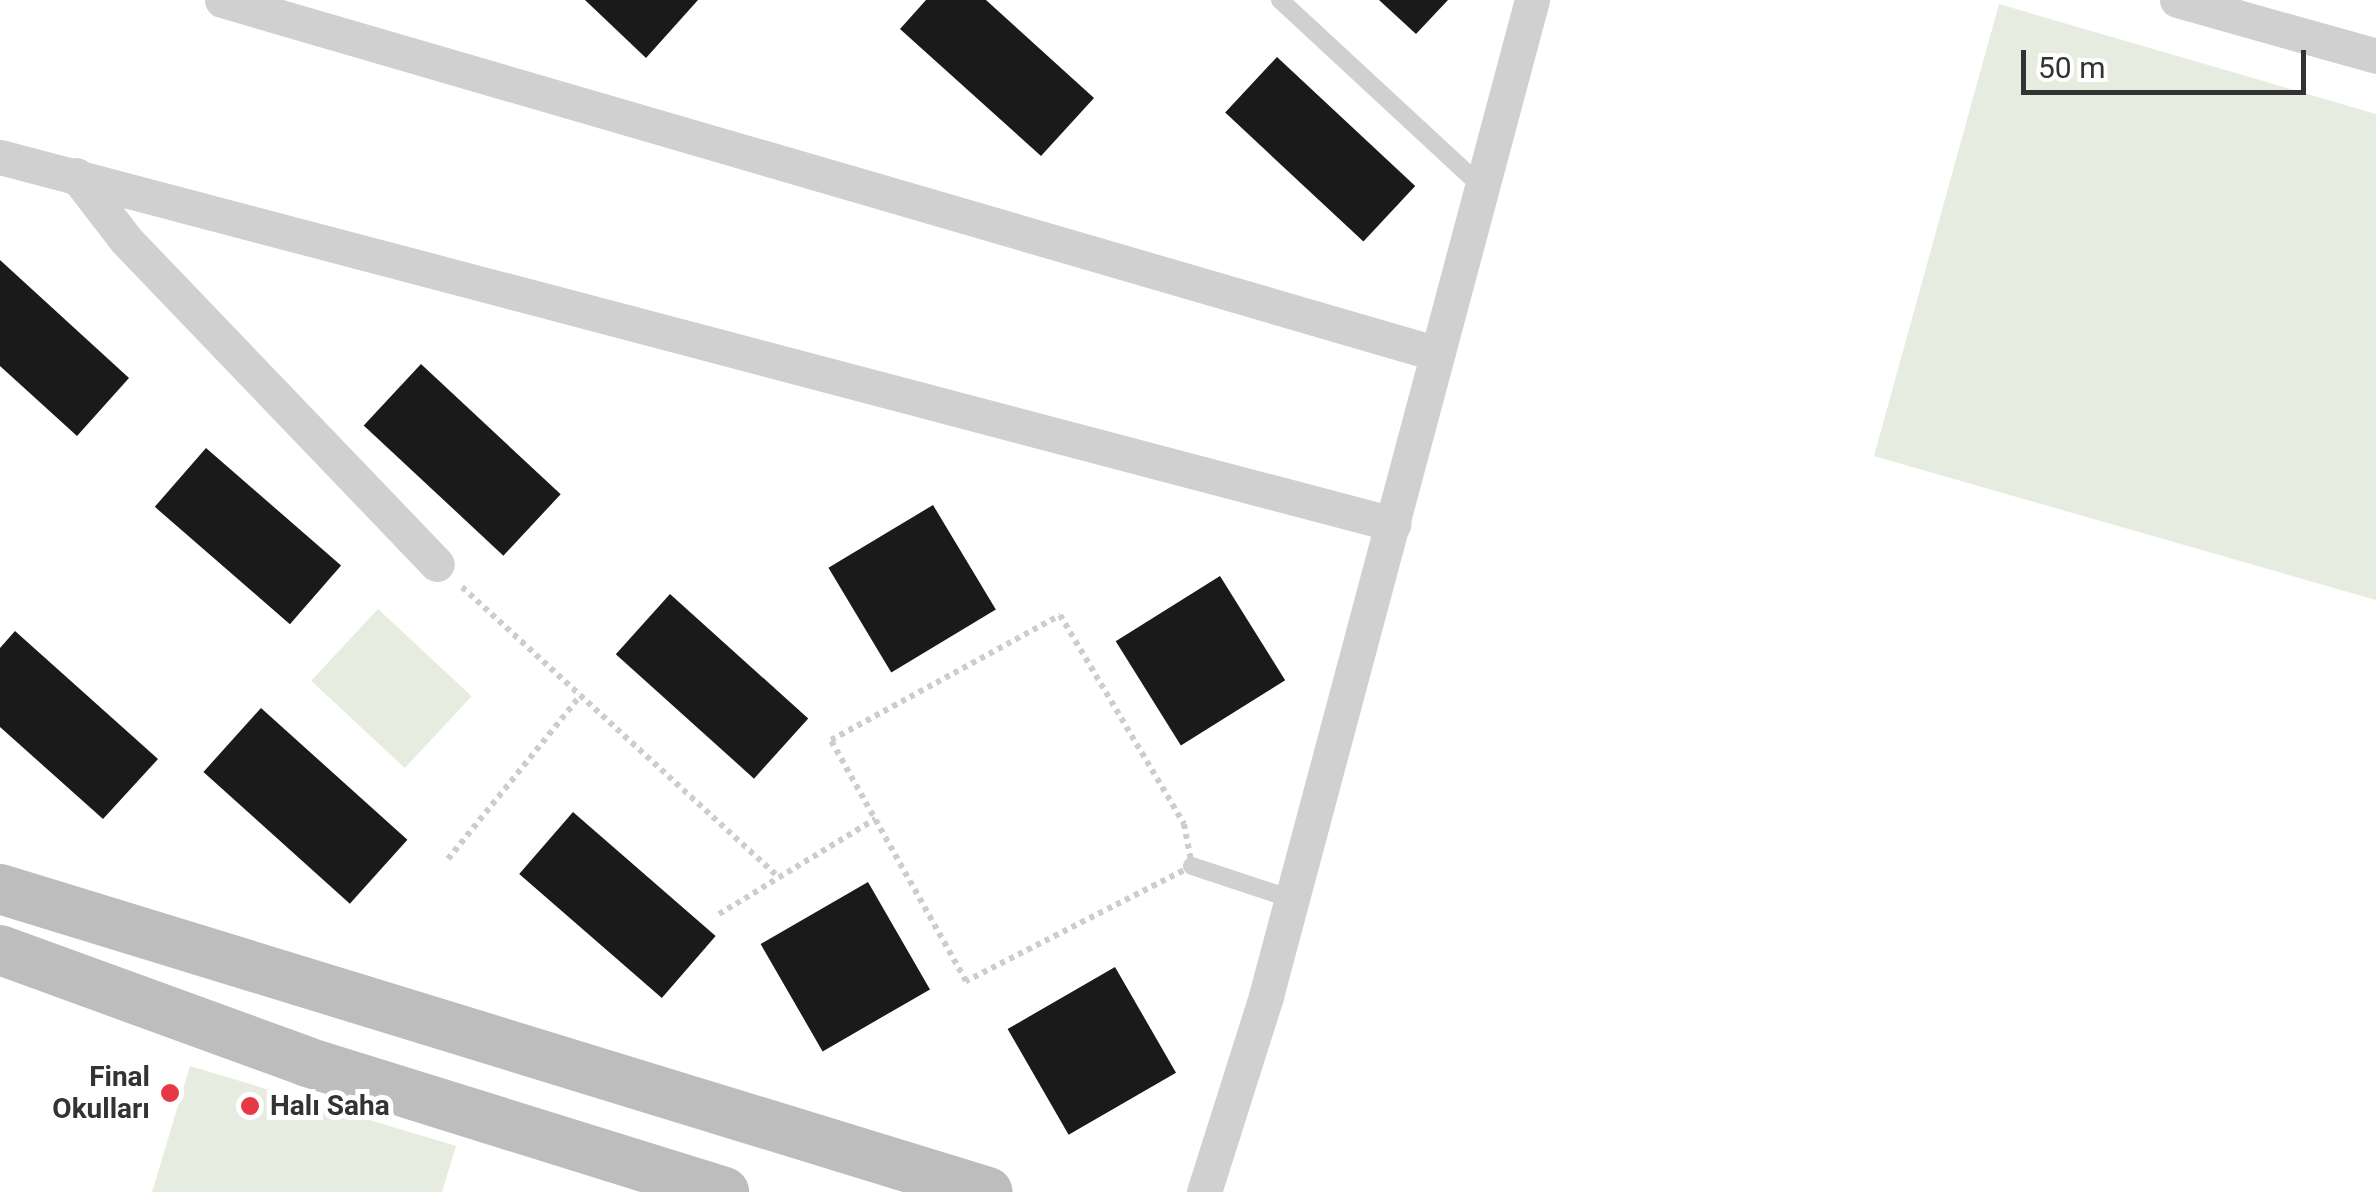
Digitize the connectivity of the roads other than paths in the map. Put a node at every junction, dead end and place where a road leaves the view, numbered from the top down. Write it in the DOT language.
graph roads {
  1 [pos="222,0"];
  2 [pos="1280,0"];
  3 [pos="1532,0"];
  4 [pos="2178,0"];
  5 [pos="2376,56"];
  6 [pos="0,157"];
  7 [pos="76,175"];
  8 [pos="1482,187"];
  9 [pos="1438,354"];
  10 [pos="1393,524"];
  11 [pos="437,564"];
  12 [pos="1192,866"];
  13 [pos="0,889"];
  14 [pos="1292,899"];
  15 [pos="0,950"];
  16 [pos="724,1192"];
  17 [pos="988,1192"];
  18 [pos="1204,1192"];
  1 -- 9 [label="street"];
  2 -- 8 [label="lane"];
  3 -- 8 [label="street"];
  4 -- 5 [label="street"];
  6 -- 7 [label="street"];
  7 -- 10 [label="street"];
  7 -- 11 [label="street"];
  8 -- 9 [label="street"];
  9 -- 10 [label="street"];
  10 -- 14 [label="street"];
  12 -- 14 [label="lane"];
  13 -- 17 [label="main road"];
  14 -- 18 [label="street"];
  15 -- 16 [label="main road"];
}
